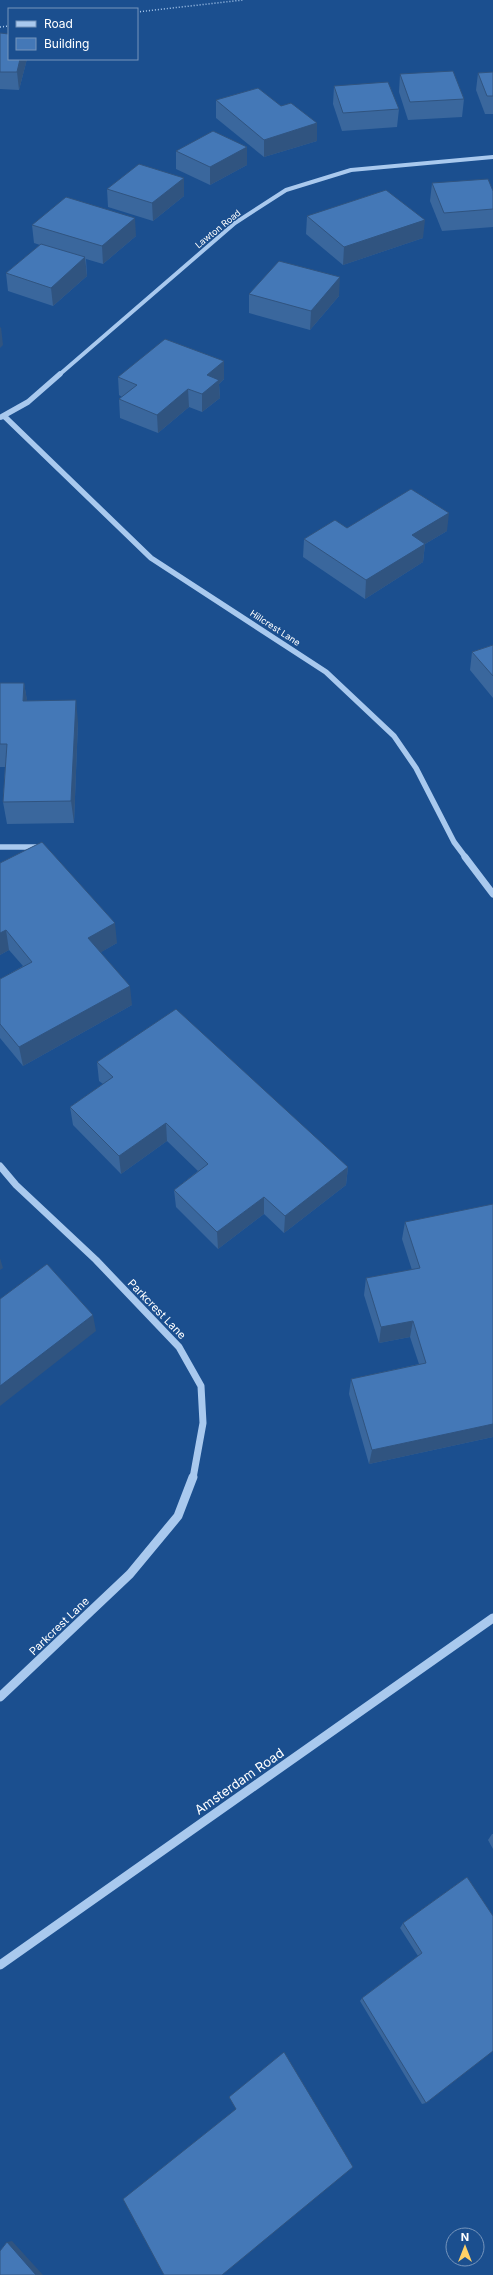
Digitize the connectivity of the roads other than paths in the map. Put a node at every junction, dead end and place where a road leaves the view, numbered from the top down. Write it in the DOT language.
graph roads {
  1 [pos="493,157"];
  2 [pos="2,417"];
  3 [pos="0,847"];
  4 [pos="39,847"];
  5 [pos="493,894"];
  6 [pos="0,1166"];
  7 [pos="493,1618"];
  8 [pos="0,1697"];
  9 [pos="0,1965"];
  1 -- 2 [label="street, Lawton Road"];
  2 -- 5 [label="street, Hillcrest Lane"];
  3 -- 4 [label="street"];
  6 -- 8 [label="street, Parkcrest Lane"];
  7 -- 9 [label="street, Amsterdam Road"];
}
